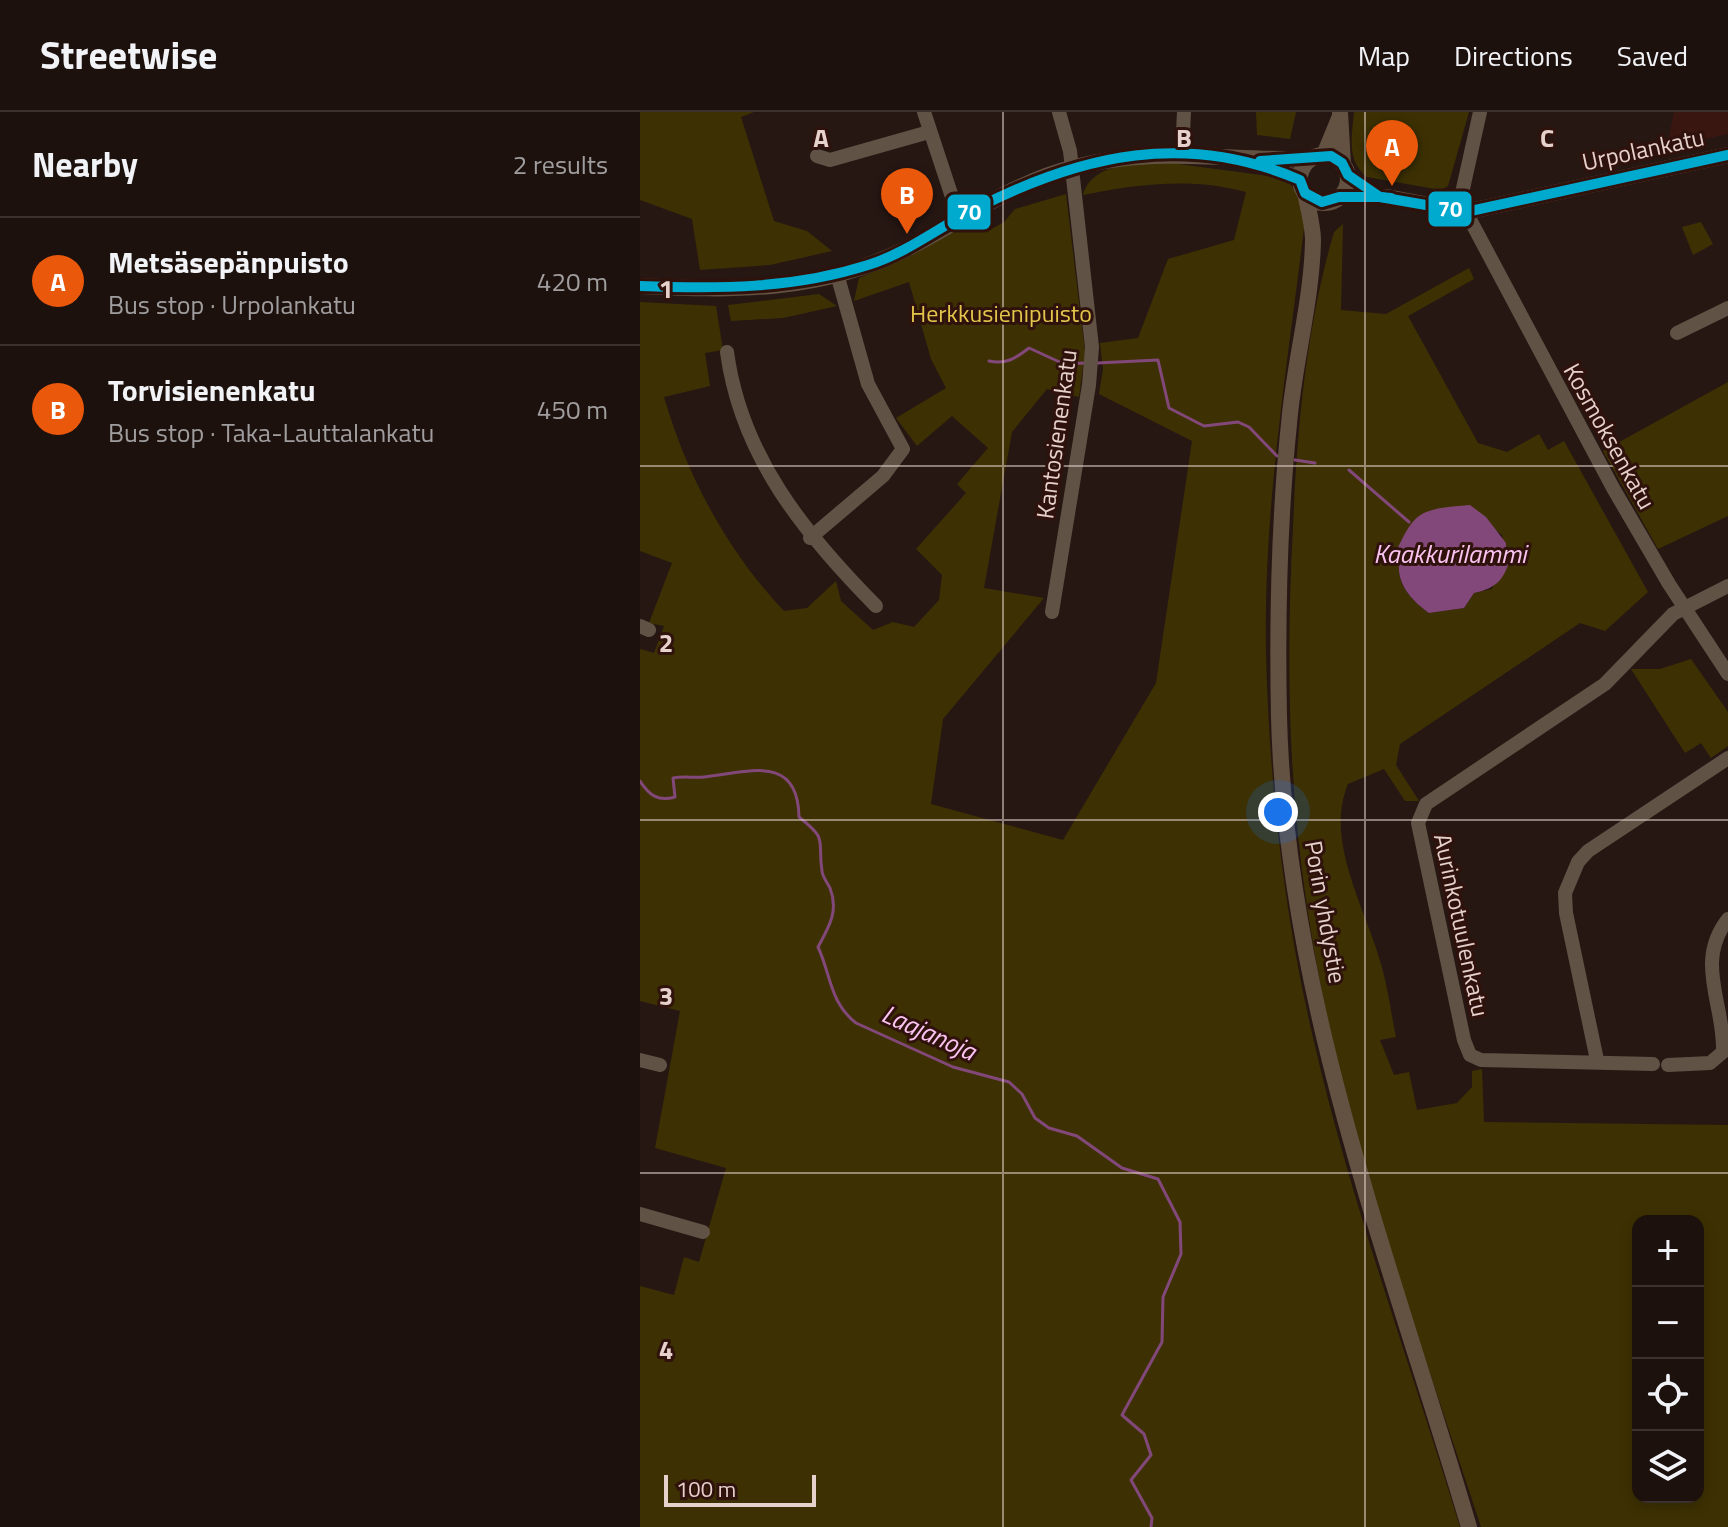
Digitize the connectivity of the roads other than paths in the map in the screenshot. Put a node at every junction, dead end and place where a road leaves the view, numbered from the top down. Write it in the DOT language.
graph roads {
  1 [pos="924,112"];
  2 [pos="1059,112"];
  3 [pos="1184,112"];
  4 [pos="1480,112"];
  5 [pos="1340,114"];
  6 [pos="929,132"];
  7 [pos="1182,153"];
  8 [pos="1728,155"];
  9 [pos="817,156"];
  10 [pos="1317,157"];
  11 [pos="1260,161"];
  12 [pos="1072,167"];
  13 [pos="1345,170"];
  14 [pos="1303,187"];
  15 [pos="1380,197"];
  16 [pos="1335,199"];
  17 [pos="1462,211"];
  18 [pos="959,218"];
  19 [pos="1313,238"];
  20 [pos="837,274"];
  21 [pos="640,286"];
  22 [pos="1728,308"];
  23 [pos="1677,333"];
  24 [pos="727,352"];
  25 [pos="810,538"];
  26 [pos="1728,586"];
  27 [pos="876,606"];
  28 [pos="1684,607"];
  29 [pos="1052,612"];
  30 [pos="1728,674"];
  31 [pos="1728,758"];
  32 [pos="1728,919"];
  33 [pos="640,1060"];
  34 [pos="1597,1060"];
  35 [pos="660,1065"];
  36 [pos="640,1214"];
  37 [pos="703,1232"];
  38 [pos="1469,1527"];
  1 -- 6 [label="street"];
  2 -- 12 [label="street, Kantosienenkatu"];
  3 -- 7 [label="street"];
  4 -- 17 [label="street"];
  5 -- 10 [label="main road"];
  5 -- 13 [label="main road"];
  6 -- 9 [label="street"];
  6 -- 18 [label="street"];
  7 -- 11 [label="main road"];
  7 -- 12 [label="main road"];
  8 -- 17 [label="main road, Urpolankatu"];
  10 -- 11 [label="main road"];
  10 -- 13 [label="main road"];
  10 -- 14 [label="main road"];
  11 -- 14 [label="main road"];
  12 -- 18 [label="main road"];
  12 -- 29 [label="street, Kantosienenkatu"];
  13 -- 15 [label="main road, Urpolankatu"];
  13 -- 16 [label="main road"];
  14 -- 16 [label="main road"];
  14 -- 19 [label="main road, Porin yhdystie"];
  15 -- 16 [label="main road, Urpolankatu"];
  15 -- 17 [label="main road, Urpolankatu"];
  16 -- 19 [label="main road, Porin yhdystie"];
  17 -- 28 [label="street, Kosmoksenkatu"];
  18 -- 20 [label="main road"];
  19 -- 38 [label="main road, Porin yhdystie"];
  20 -- 21 [label="main road"];
  20 -- 25 [label="street"];
  22 -- 23 [label="street"];
  24 -- 25 [label="street"];
  25 -- 27 [label="street"];
  26 -- 28 [label="street"];
  28 -- 30 [label="street, Kosmoksenkatu"];
  28 -- 34 [label="street, Aurinkotuulenkatu"];
  31 -- 34 [label="street"];
  32 -- 34 [label="street, Aurinkotuulenkatu"];
  33 -- 35 [label="street"];
  36 -- 37 [label="street"];
}
